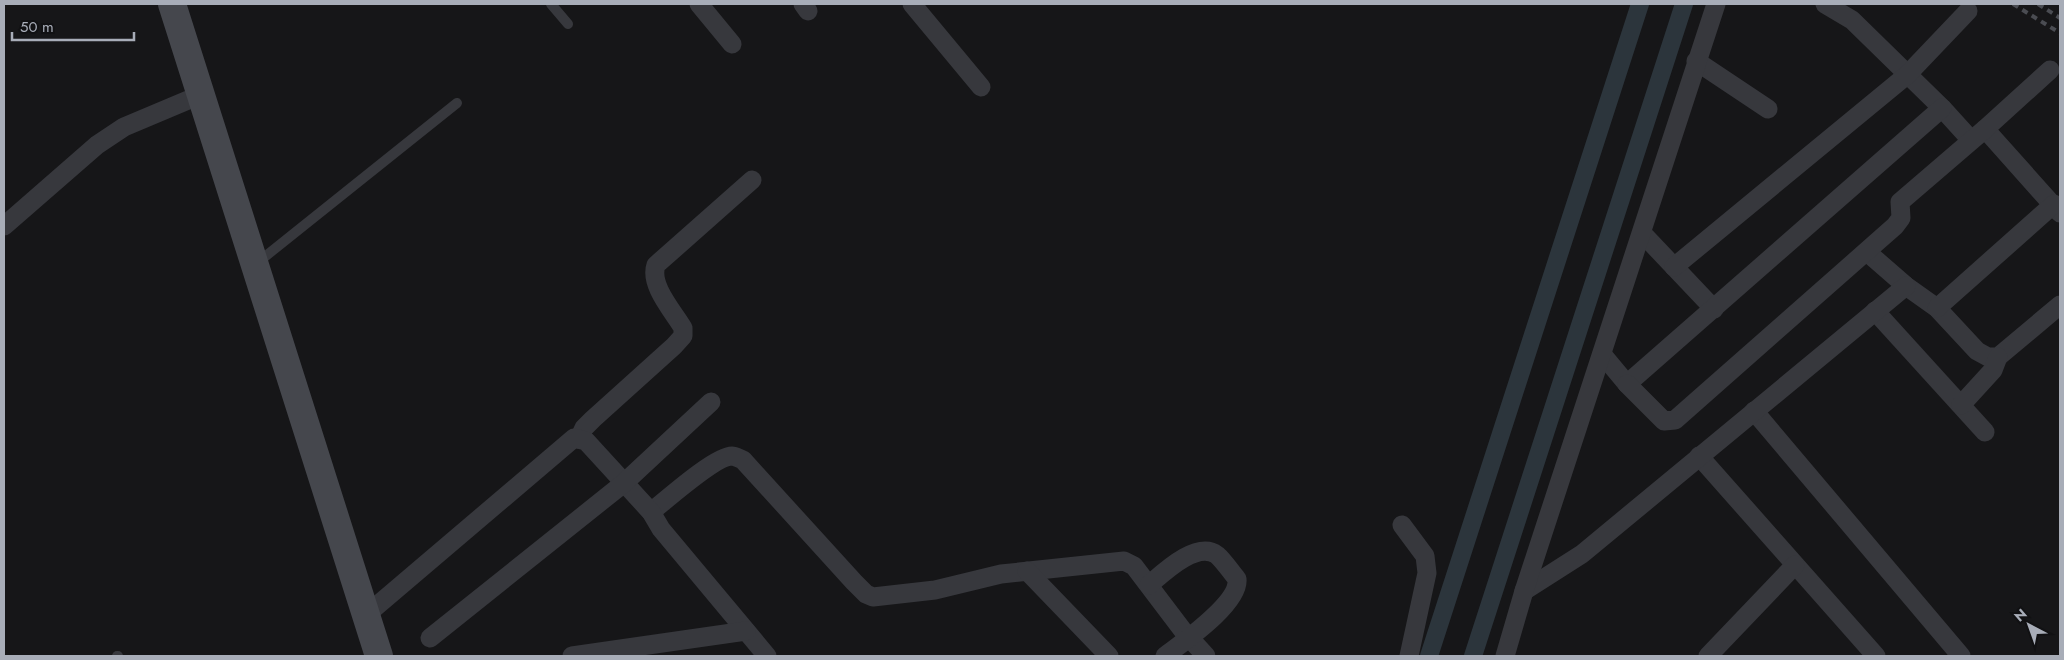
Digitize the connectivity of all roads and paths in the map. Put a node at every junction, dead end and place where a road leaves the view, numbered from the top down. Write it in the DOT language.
graph roads {
  1 [pos="172,4"];
  2 [pos="552,4"];
  3 [pos="699,4"];
  4 [pos="912,4"];
  5 [pos="1716,4"];
  6 [pos="1825,4"];
  7 [pos="1968,11"];
  8 [pos="568,24"];
  9 [pos="732,44"];
  10 [pos="1696,61"];
  11 [pos="2050,70"];
  12 [pos="1907,75"];
  13 [pos="981,87"];
  14 [pos="200,95"];
  15 [pos="457,103"];
  16 [pos="1942,108"];
  17 [pos="1768,109"];
  18 [pos="1978,135"];
  19 [pos="752,180"];
  20 [pos="2057,208"];
  21 [pos="4,226"];
  22 [pos="1642,233"];
  23 [pos="1866,252"];
  24 [pos="255,266"];
  25 [pos="1674,267"];
  26 [pos="1906,286"];
  27 [pos="2060,305"];
  28 [pos="1937,308"];
  29 [pos="1714,309"];
  30 [pos="1875,312"];
  31 [pos="1602,354"];
  32 [pos="1998,357"];
  33 [pos="1627,384"];
  34 [pos="711,402"];
  35 [pos="1961,406"];
  36 [pos="1754,411"];
  37 [pos="1985,432"];
  38 [pos="579,439"];
  39 [pos="1699,456"];
  40 [pos="624,483"];
  41 [pos="650,512"];
  42 [pos="1402,525"];
  43 [pos="1795,565"];
  44 [pos="1027,571"];
  45 [pos="1149,585"];
  46 [pos="1524,591"];
  47 [pos="366,615"];
  48 [pos="746,631"];
  49 [pos="1189,637"];
  50 [pos="430,638"];
  51 [pos="641,651"];
  52 [pos="379,656"];
  53 [pos="572,656"];
  54 [pos="767,656"];
  55 [pos="1109,656"];
  56 [pos="1165,656"];
  57 [pos="1206,656"];
  58 [pos="1410,656"];
  59 [pos="1505,656"];
  60 [pos="1708,656"];
  61 [pos="1876,656"];
  62 [pos="1961,656"];
  1 -- 14 [label="street"];
  2 -- 8 [label="lane"];
  3 -- 9 [label="street"];
  4 -- 13 [label="street"];
  5 -- 10 [label="street"];
  6 -- 12 [label="street"];
  7 -- 12 [label="street"];
  10 -- 17 [label="street"];
  10 -- 22 [label="street"];
  11 -- 18 [label="street"];
  12 -- 16 [label="street"];
  12 -- 25 [label="street"];
  14 -- 21 [label="street"];
  14 -- 24 [label="street"];
  15 -- 24 [label="lane"];
  16 -- 18 [label="street"];
  16 -- 29 [label="street"];
  18 -- 20 [label="street"];
  18 -- 23 [label="street"];
  19 -- 38 [label="street"];
  20 -- 28 [label="street"];
  22 -- 25 [label="street"];
  22 -- 31 [label="street"];
  23 -- 26 [label="street"];
  23 -- 33 [label="street"];
  24 -- 47 [label="street"];
  25 -- 29 [label="street"];
  26 -- 28 [label="street"];
  26 -- 30 [label="street"];
  27 -- 32 [label="street"];
  28 -- 32 [label="street"];
  29 -- 33 [label="street"];
  30 -- 35 [label="street"];
  30 -- 36 [label="street"];
  31 -- 33 [label="street"];
  31 -- 46 [label="street"];
  32 -- 35 [label="street"];
  34 -- 40 [label="street"];
  35 -- 37 [label="street"];
  36 -- 39 [label="street"];
  36 -- 62 [label="street"];
  38 -- 40 [label="street"];
  38 -- 47 [label="street"];
  39 -- 43 [label="street"];
  39 -- 46 [label="street"];
  40 -- 41 [label="street"];
  40 -- 50 [label="street"];
  41 -- 44 [label="street"];
  41 -- 48 [label="street"];
  42 -- 58 [label="street"];
  43 -- 60 [label="street"];
  43 -- 61 [label="street"];
  44 -- 45 [label="street"];
  44 -- 55 [label="street"];
  45 -- 49 [label="street"];
  45 -- 49 [label="street"];
  46 -- 59 [label="street"];
  47 -- 52 [label="street"];
  48 -- 51 [label="street"];
  48 -- 54 [label="street"];
  49 -- 56 [label="street"];
  49 -- 57 [label="street"];
  51 -- 53 [label="street"];
}
